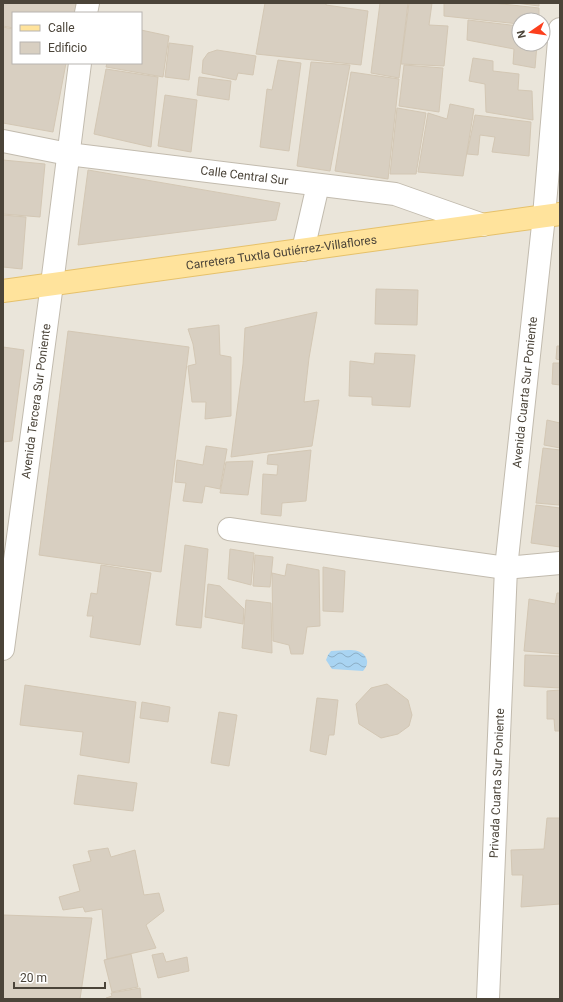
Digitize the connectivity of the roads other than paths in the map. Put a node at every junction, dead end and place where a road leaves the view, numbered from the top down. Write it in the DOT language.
graph roads {
  1 [pos="560,29"];
  2 [pos="80,64"];
  3 [pos="3,141"];
  4 [pos="68,154"];
  5 [pos="318,185"];
  6 [pos="552,215"];
  7 [pos="482,225"];
  8 [pos="303,250"];
  9 [pos="52,284"];
  10 [pos="3,291"];
  11 [pos="229,529"];
  12 [pos="560,563"];
  13 [pos="506,568"];
  14 [pos="3,649"];
  15 [pos="488,999"];
  1 -- 6 [label="street, Avenida Cuarta Sur Poniente"];
  2 -- 4 [label="street, Avenida Tercera Sur Poniente"];
  3 -- 4 [label="street, Calle Central Sur"];
  4 -- 5 [label="street, Calle Central Sur"];
  4 -- 9 [label="street, Avenida Tercera Sur Poniente"];
  5 -- 7 [label="street, Calle Central Sur"];
  5 -- 8 [label="street"];
  6 -- 7 [label="main road, Carretera Tuxtla Gutiérrez-Villaflores"];
  6 -- 13 [label="street, Avenida Cuarta Sur Poniente"];
  7 -- 8 [label="main road, Carretera Tuxtla Gutiérrez-Villaflores"];
  8 -- 9 [label="main road, Carretera Tuxtla Gutiérrez-Villaflores"];
  9 -- 10 [label="main road, Carretera Tuxtla Gutiérrez-Villaflores"];
  9 -- 14 [label="street, Avenida Tercera Sur Poniente"];
  11 -- 13 [label="street"];
  12 -- 13 [label="street"];
  13 -- 15 [label="street, Privada Cuarta Sur Poniente"];
}
